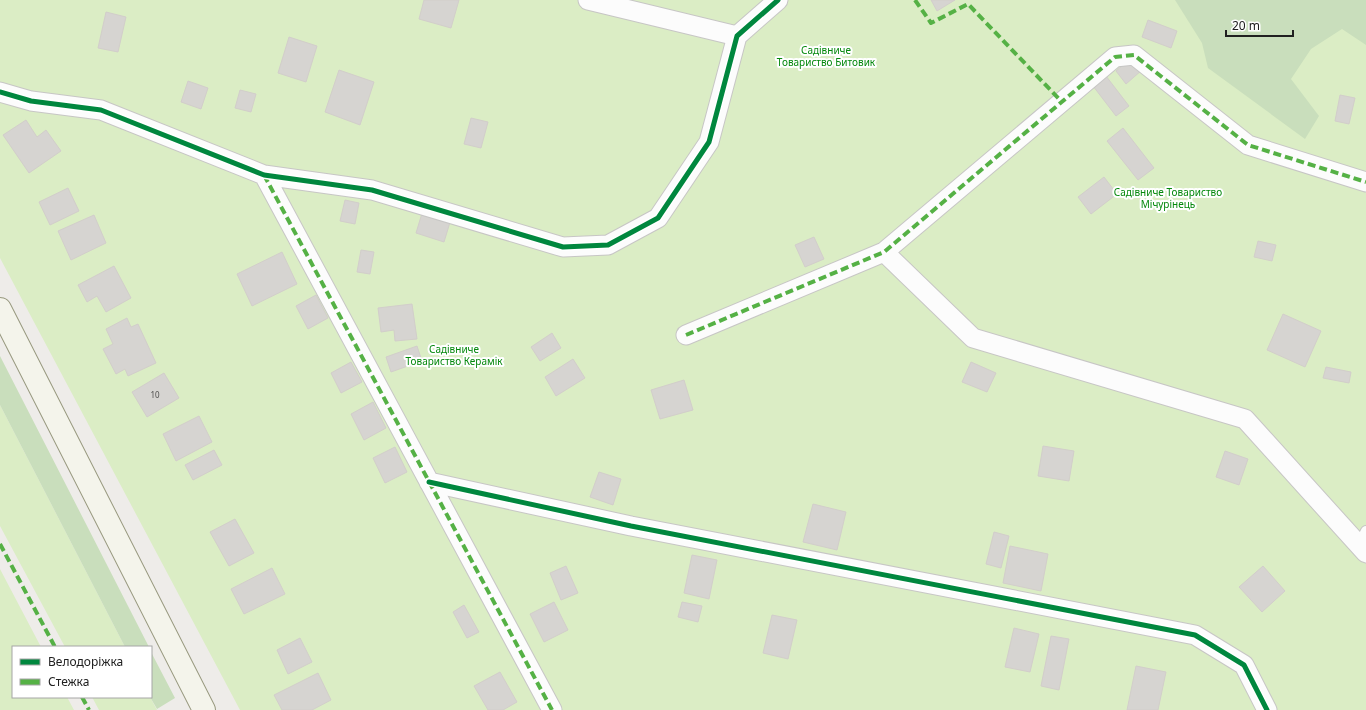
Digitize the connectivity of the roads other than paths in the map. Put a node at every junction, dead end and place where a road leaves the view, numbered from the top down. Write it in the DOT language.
graph roads {
  1 [pos="588,0"];
  2 [pos="778,0"];
  3 [pos="737,36"];
  4 [pos="0,92"];
  5 [pos="264,175"];
  6 [pos="1366,182"];
  7 [pos="884,252"];
  8 [pos="0,309"];
  9 [pos="686,335"];
  10 [pos="430,482"];
  11 [pos="1364,543"];
  12 [pos="204,710"];
  13 [pos="552,710"];
  14 [pos="1267,710"];
  1 -- 3 [label="street"];
  2 -- 3 [label="street"];
  3 -- 5 [label="street"];
  4 -- 5 [label="street"];
  5 -- 10 [label="street"];
  6 -- 7 [label="street"];
  7 -- 9 [label="street"];
  7 -- 11 [label="street"];
  8 -- 12 [label="main road"];
  10 -- 13 [label="street"];
  10 -- 14 [label="street"];
}
